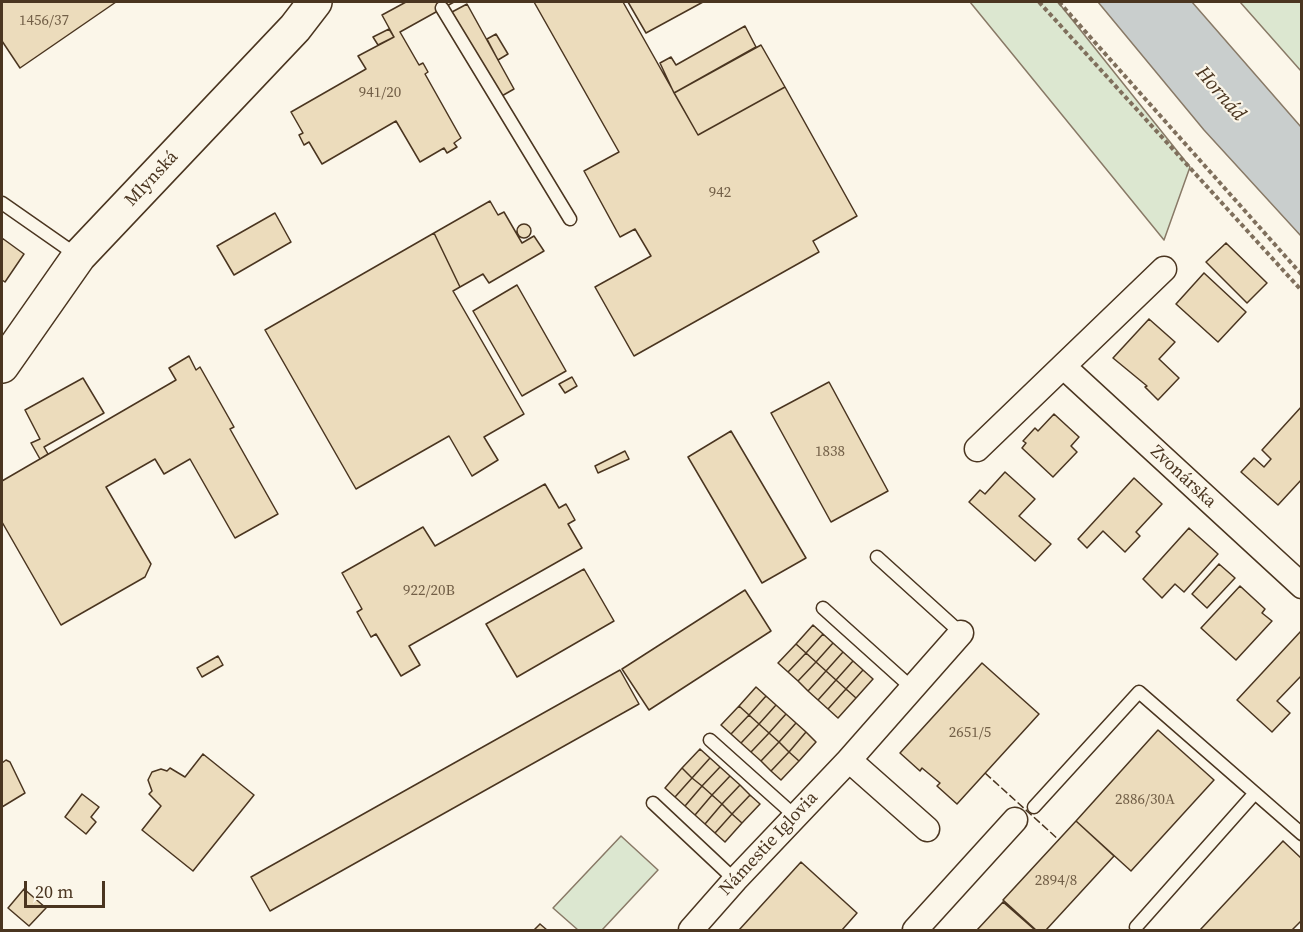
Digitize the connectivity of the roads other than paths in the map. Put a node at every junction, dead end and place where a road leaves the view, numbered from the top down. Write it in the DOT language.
graph roads {
  1 [pos="315,2"];
  2 [pos="442,8"];
  3 [pos="2,203"];
  4 [pos="570,219"];
  5 [pos="79,256"];
  6 [pos="1164,268"];
  7 [pos="2,366"];
  8 [pos="1064,367"];
  9 [pos="978,449"];
  10 [pos="878,557"];
  11 [pos="1302,586"];
  12 [pos="823,608"];
  13 [pos="961,633"];
  14 [pos="912,688"];
  15 [pos="710,740"];
  16 [pos="849,759"];
  17 [pos="1255,793"];
  18 [pos="653,803"];
  19 [pos="1024,813"];
  20 [pos="795,816"];
  21 [pos="927,829"];
  22 [pos="1302,834"];
  23 [pos="735,880"];
  24 [pos="1136,927"];
  25 [pos="691,930"];
  26 [pos="915,930"];
  1 -- 5 [label="street, Mlynská"];
  2 -- 4 [label="lane"];
  3 -- 5 [label="lane"];
  5 -- 7 [label="street, Mlynská"];
  6 -- 8 [label="street"];
  8 -- 9 [label="street"];
  8 -- 11 [label="street, Zvonárska"];
  10 -- 13 [label="lane"];
  12 -- 14 [label="lane"];
  13 -- 14 [label="street, Námestie Iglovia"];
  14 -- 16 [label="street, Námestie Iglovia"];
  15 -- 20 [label="lane"];
  16 -- 20 [label="street, Námestie Iglovia"];
  16 -- 21 [label="street"];
  17 -- 19 [label="lane"];
  17 -- 22 [label="lane"];
  17 -- 24 [label="lane"];
  18 -- 23 [label="lane"];
  19 -- 26 [label="street"];
  20 -- 23 [label="street, Námestie Iglovia"];
  23 -- 25 [label="street, Námestie Iglovia"];
}
